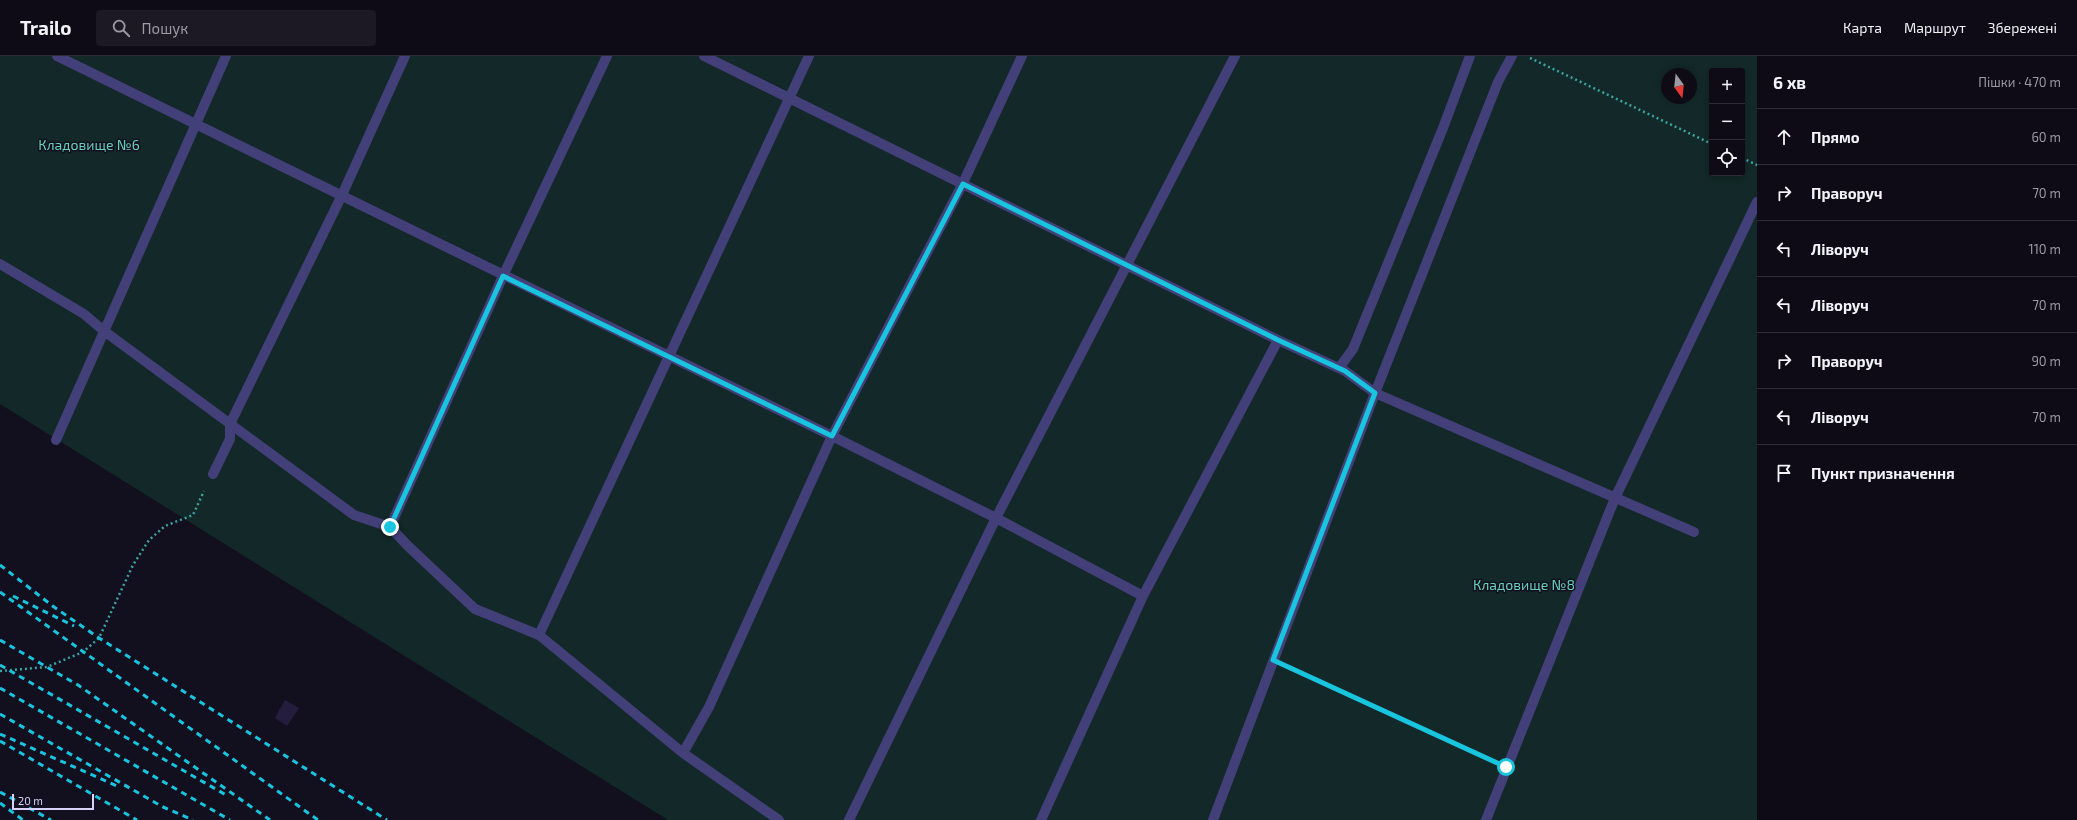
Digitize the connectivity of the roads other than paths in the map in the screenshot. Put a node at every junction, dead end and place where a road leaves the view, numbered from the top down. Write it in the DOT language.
graph roads {
  1 [pos="57,56"];
  2 [pos="226,56"];
  3 [pos="405,56"];
  4 [pos="607,56"];
  5 [pos="704,56"];
  6 [pos="810,56"];
  7 [pos="1022,56"];
  8 [pos="1234,56"];
  9 [pos="1470,56"];
  10 [pos="1512,56"];
  11 [pos="789,98"];
  12 [pos="195,123"];
  13 [pos="963,184"];
  14 [pos="342,196"];
  15 [pos="1757,202"];
  16 [pos="0,264"];
  17 [pos="1126,265"];
  18 [pos="503,276"];
  19 [pos="104,331"];
  20 [pos="1278,340"];
  21 [pos="670,356"];
  22 [pos="1340,368"];
  23 [pos="1375,393"];
  24 [pos="230,424"];
  25 [pos="832,436"];
  26 [pos="56,440"];
  27 [pos="213,474"];
  28 [pos="1615,498"];
  29 [pos="996,518"];
  30 [pos="390,527"];
  31 [pos="1694,532"];
  32 [pos="1143,596"];
  33 [pos="539,635"];
  34 [pos="683,753"];
  35 [pos="779,820"];
  36 [pos="849,820"];
  37 [pos="1041,820"];
  38 [pos="1213,820"];
  39 [pos="1486,820"];
  1 -- 12 [label="lane"];
  2 -- 12 [label="lane"];
  3 -- 14 [label="lane"];
  4 -- 18 [label="lane"];
  5 -- 11 [label="lane"];
  6 -- 11 [label="lane"];
  7 -- 13 [label="lane"];
  8 -- 17 [label="lane"];
  9 -- 22 [label="lane"];
  10 -- 23 [label="lane"];
  11 -- 13 [label="lane"];
  11 -- 21 [label="lane"];
  12 -- 14 [label="lane"];
  12 -- 19 [label="lane"];
  13 -- 17 [label="lane"];
  13 -- 25 [label="lane"];
  14 -- 18 [label="lane"];
  14 -- 24 [label="lane"];
  15 -- 28 [label="lane"];
  16 -- 19 [label="lane"];
  17 -- 20 [label="lane"];
  17 -- 29 [label="lane"];
  18 -- 21 [label="lane"];
  18 -- 30 [label="lane"];
  19 -- 24 [label="lane"];
  19 -- 26 [label="lane"];
  20 -- 22 [label="lane"];
  20 -- 32 [label="lane"];
  21 -- 25 [label="lane"];
  21 -- 33 [label="lane"];
  22 -- 23 [label="lane"];
  23 -- 28 [label="lane"];
  23 -- 38 [label="lane"];
  24 -- 27 [label="lane"];
  24 -- 30 [label="lane"];
  25 -- 29 [label="lane"];
  25 -- 34 [label="lane"];
  28 -- 31 [label="lane"];
  28 -- 39 [label="lane"];
  29 -- 32 [label="lane"];
  29 -- 36 [label="lane"];
  30 -- 33 [label="lane"];
  32 -- 37 [label="lane"];
  33 -- 34 [label="lane"];
  34 -- 35 [label="lane"];
}
